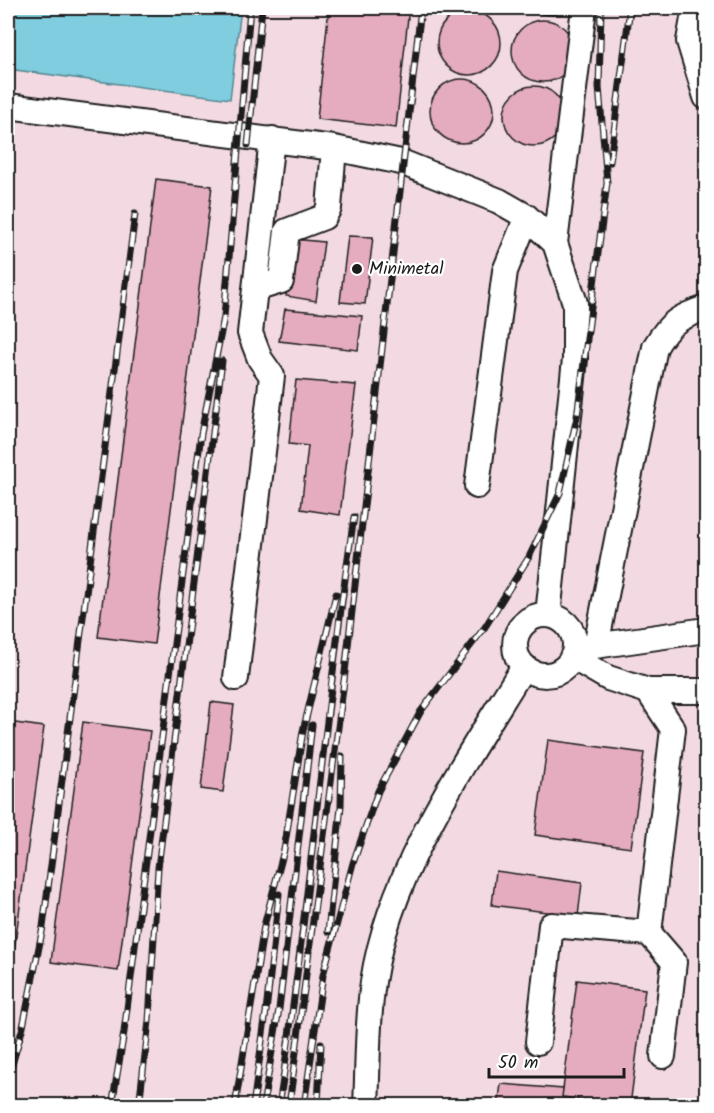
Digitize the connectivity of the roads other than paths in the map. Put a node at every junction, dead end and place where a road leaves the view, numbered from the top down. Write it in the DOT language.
graph roads {
  1 [pos="584,8"];
  2 [pos="695,8"];
  3 [pos="706,97"];
  4 [pos="8,106"];
  5 [pos="272,139"];
  6 [pos="334,147"];
  7 [pos="527,218"];
  8 [pos="555,243"];
  9 [pos="255,289"];
  10 [pos="706,308"];
  11 [pos="477,486"];
  12 [pos="548,615"];
  13 [pos="706,630"];
  14 [pos="581,651"];
  15 [pos="524,666"];
  16 [pos="236,678"];
  17 [pos="648,691"];
  18 [pos="706,691"];
  19 [pos="649,933"];
  20 [pos="538,1042"];
  21 [pos="663,1056"];
  22 [pos="368,1060"];
  23 [pos="366,1106"];
  24 [pos="375,1106"];
  1 -- 8 [label="lane"];
  2 -- 3 [label="lane"];
  4 -- 5 [label="lane"];
  5 -- 6 [label="lane"];
  5 -- 9 [label="lane"];
  6 -- 7 [label="lane"];
  6 -- 9 [label="lane"];
  7 -- 8 [label="lane"];
  7 -- 11 [label="lane"];
  8 -- 12 [label="lane"];
  9 -- 16 [label="lane"];
  10 -- 14 [label="lane"];
  12 -- 14 [label="lane"];
  12 -- 15 [label="lane"];
  13 -- 14 [label="lane"];
  14 -- 15 [label="lane"];
  14 -- 17 [label="lane"];
  15 -- 22 [label="lane"];
  17 -- 18 [label="lane"];
  17 -- 19 [label="lane"];
  19 -- 20 [label="lane"];
  19 -- 21 [label="lane"];
  22 -- 23 [label="lane"];
  22 -- 24 [label="lane"];
}
